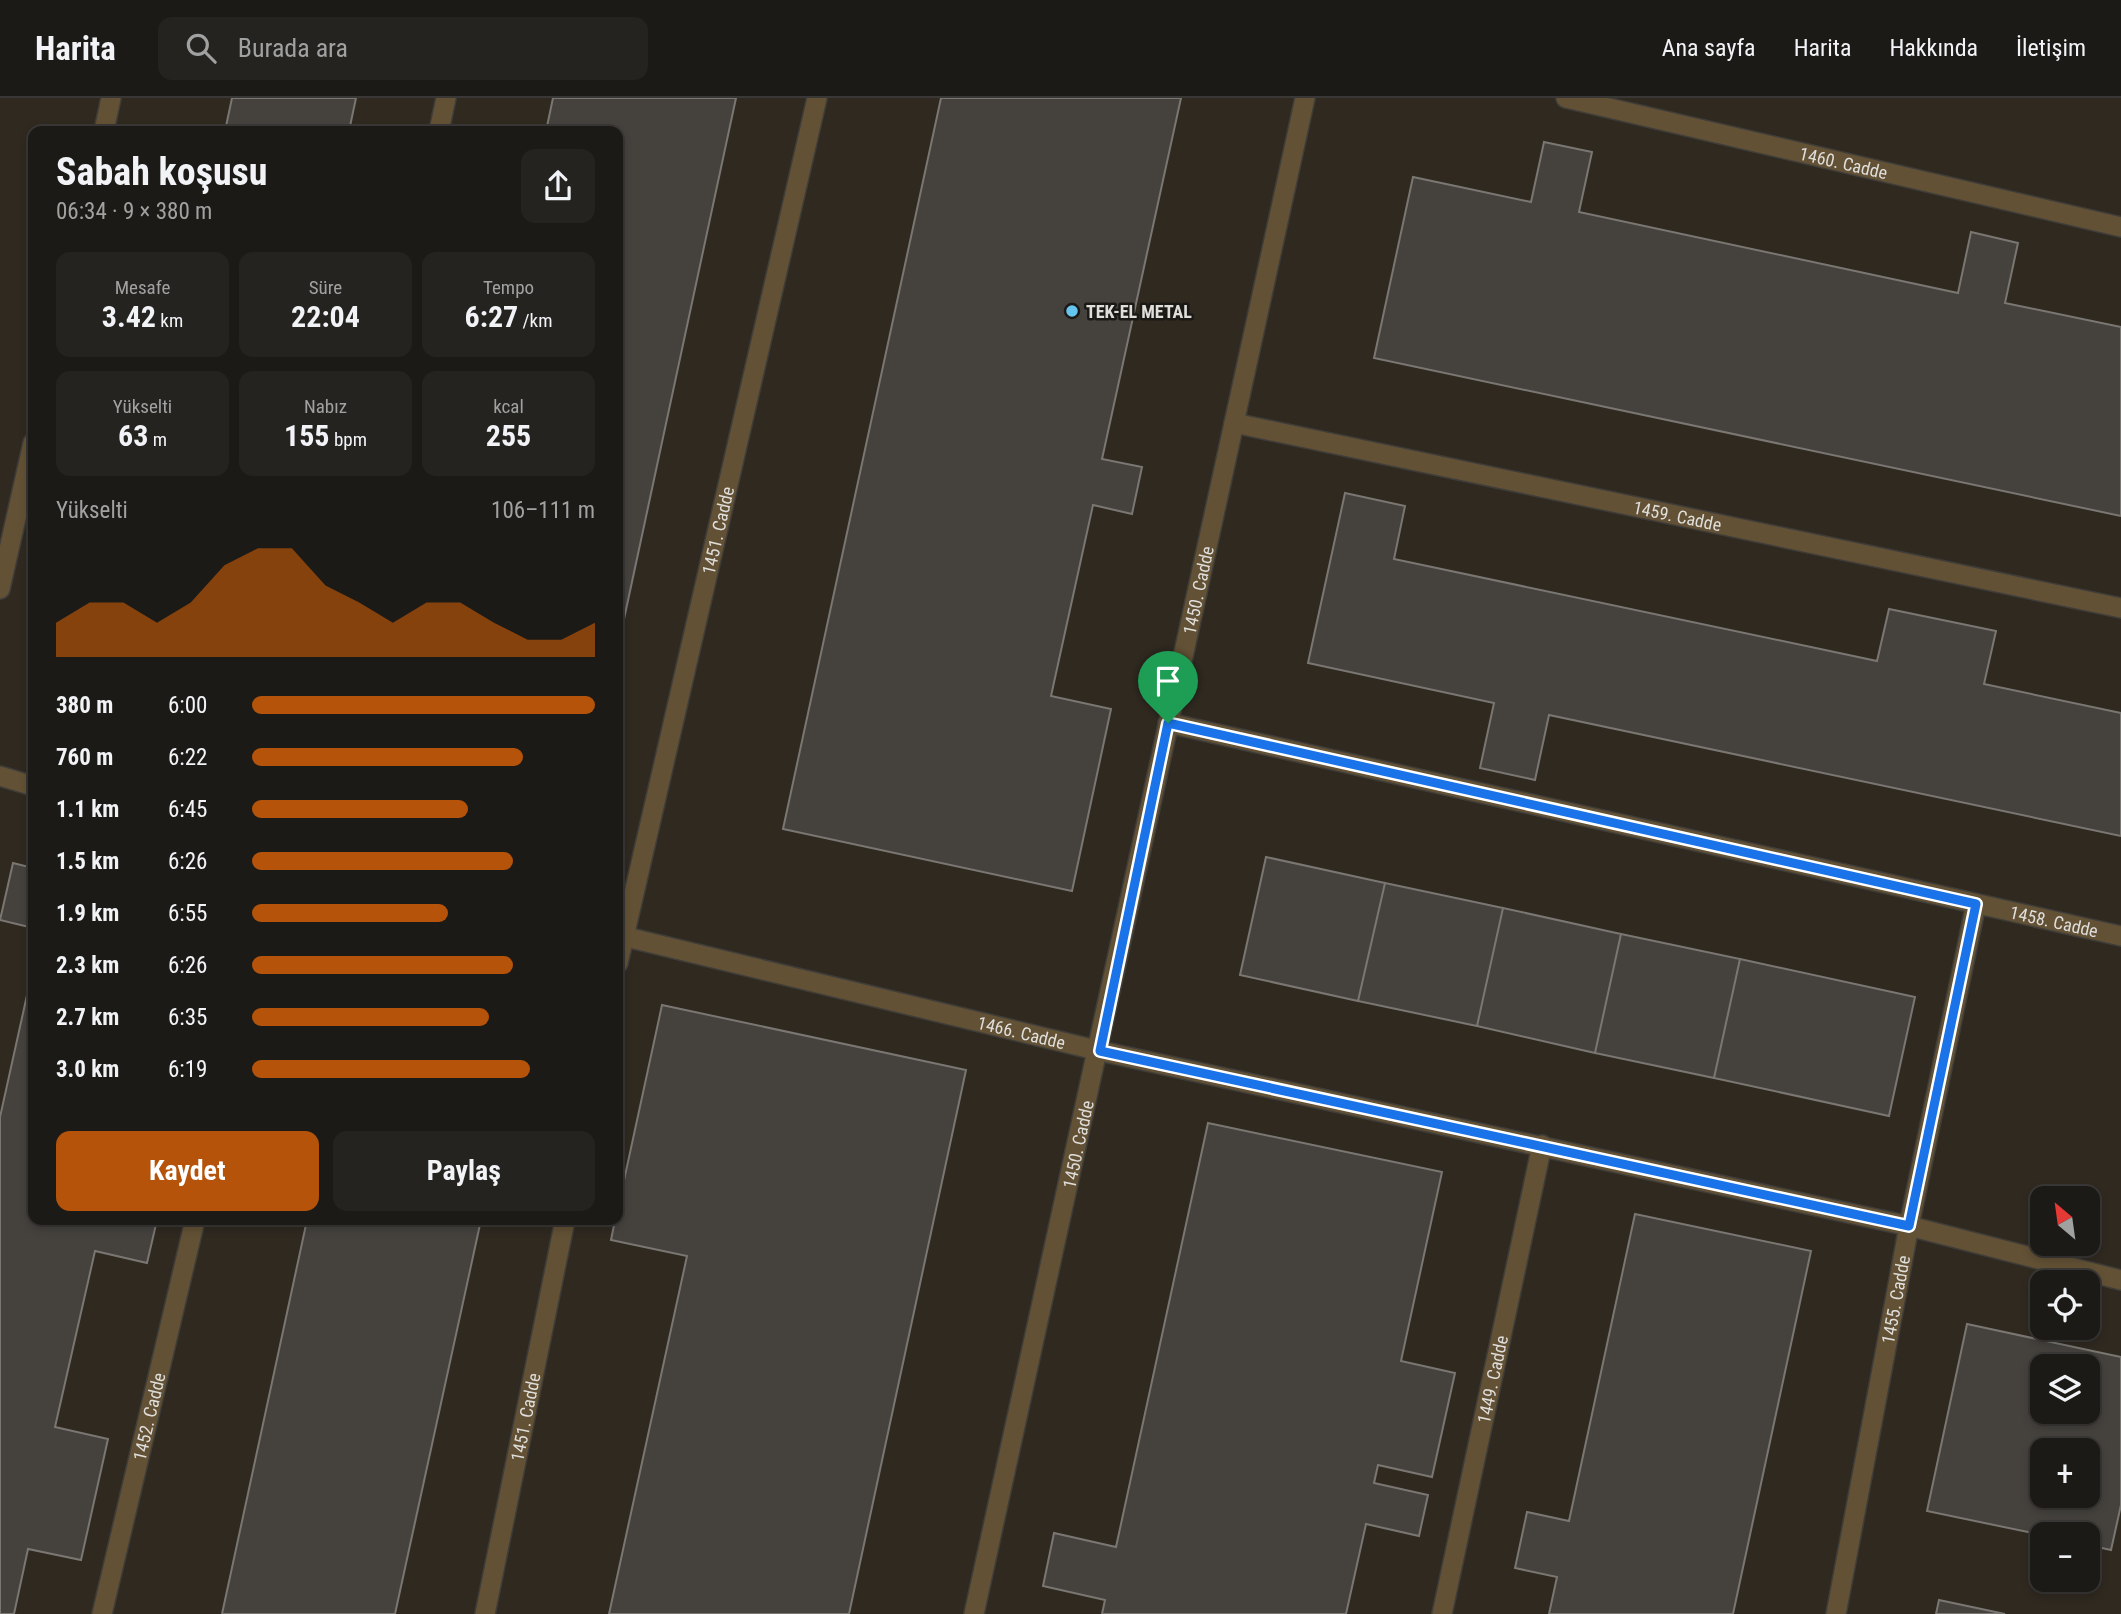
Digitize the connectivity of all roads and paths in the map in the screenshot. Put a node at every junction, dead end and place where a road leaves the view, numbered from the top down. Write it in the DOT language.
graph roads {
  1 [pos="111,98"];
  2 [pos="446,98"];
  3 [pos="817,98"];
  4 [pos="1304,98"];
  5 [pos="1566,98"];
  6 [pos="105,126"];
  7 [pos="440,126"];
  8 [pos="2121,227"];
  9 [pos="1234,423"];
  10 [pos="28,465"];
  11 [pos="0,589"];
  12 [pos="2121,608"];
  13 [pos="1168,723"];
  14 [pos="0,776"];
  15 [pos="28,784"];
  16 [pos="1976,904"];
  17 [pos="623,923"];
  18 [pos="2121,936"];
  19 [pos="623,937"];
  20 [pos="1100,1051"];
  21 [pos="1542,1145"];
  22 [pos="194,1225"];
  23 [pos="564,1225"];
  24 [pos="1909,1226"];
  25 [pos="2121,1280"];
  26 [pos="102,1614"];
  27 [pos="485,1614"];
  28 [pos="974,1614"];
  29 [pos="1442,1614"];
  30 [pos="1836,1614"];
  1 -- 6 [label="lane"];
  2 -- 7 [label="lane"];
  3 -- 17 [label="lane, 1451. Cadde"];
  4 -- 9 [label="lane, 1450. Cadde"];
  5 -- 8 [label="lane, 1460. Cadde"];
  9 -- 12 [label="lane, 1459. Cadde"];
  9 -- 13 [label="lane, 1450. Cadde"];
  10 -- 11 [label="lane"];
  13 -- 16 [label="lane, 1458. Cadde"];
  13 -- 20 [label="lane, 1450. Cadde"];
  14 -- 15 [label="lane"];
  16 -- 18 [label="lane, 1458. Cadde"];
  16 -- 24 [label="lane, 1455. Cadde"];
  19 -- 20 [label="lane, 1466. Cadde"];
  20 -- 21 [label="lane, 1466. Cadde"];
  20 -- 28 [label="lane, 1450. Cadde"];
  21 -- 24 [label="lane, 1466. Cadde"];
  21 -- 29 [label="lane, 1449. Cadde"];
  22 -- 26 [label="lane, 1452. Cadde"];
  23 -- 27 [label="lane, 1451. Cadde"];
  24 -- 25 [label="lane, 1466. Cadde"];
  24 -- 30 [label="lane, 1455. Cadde"];
}
